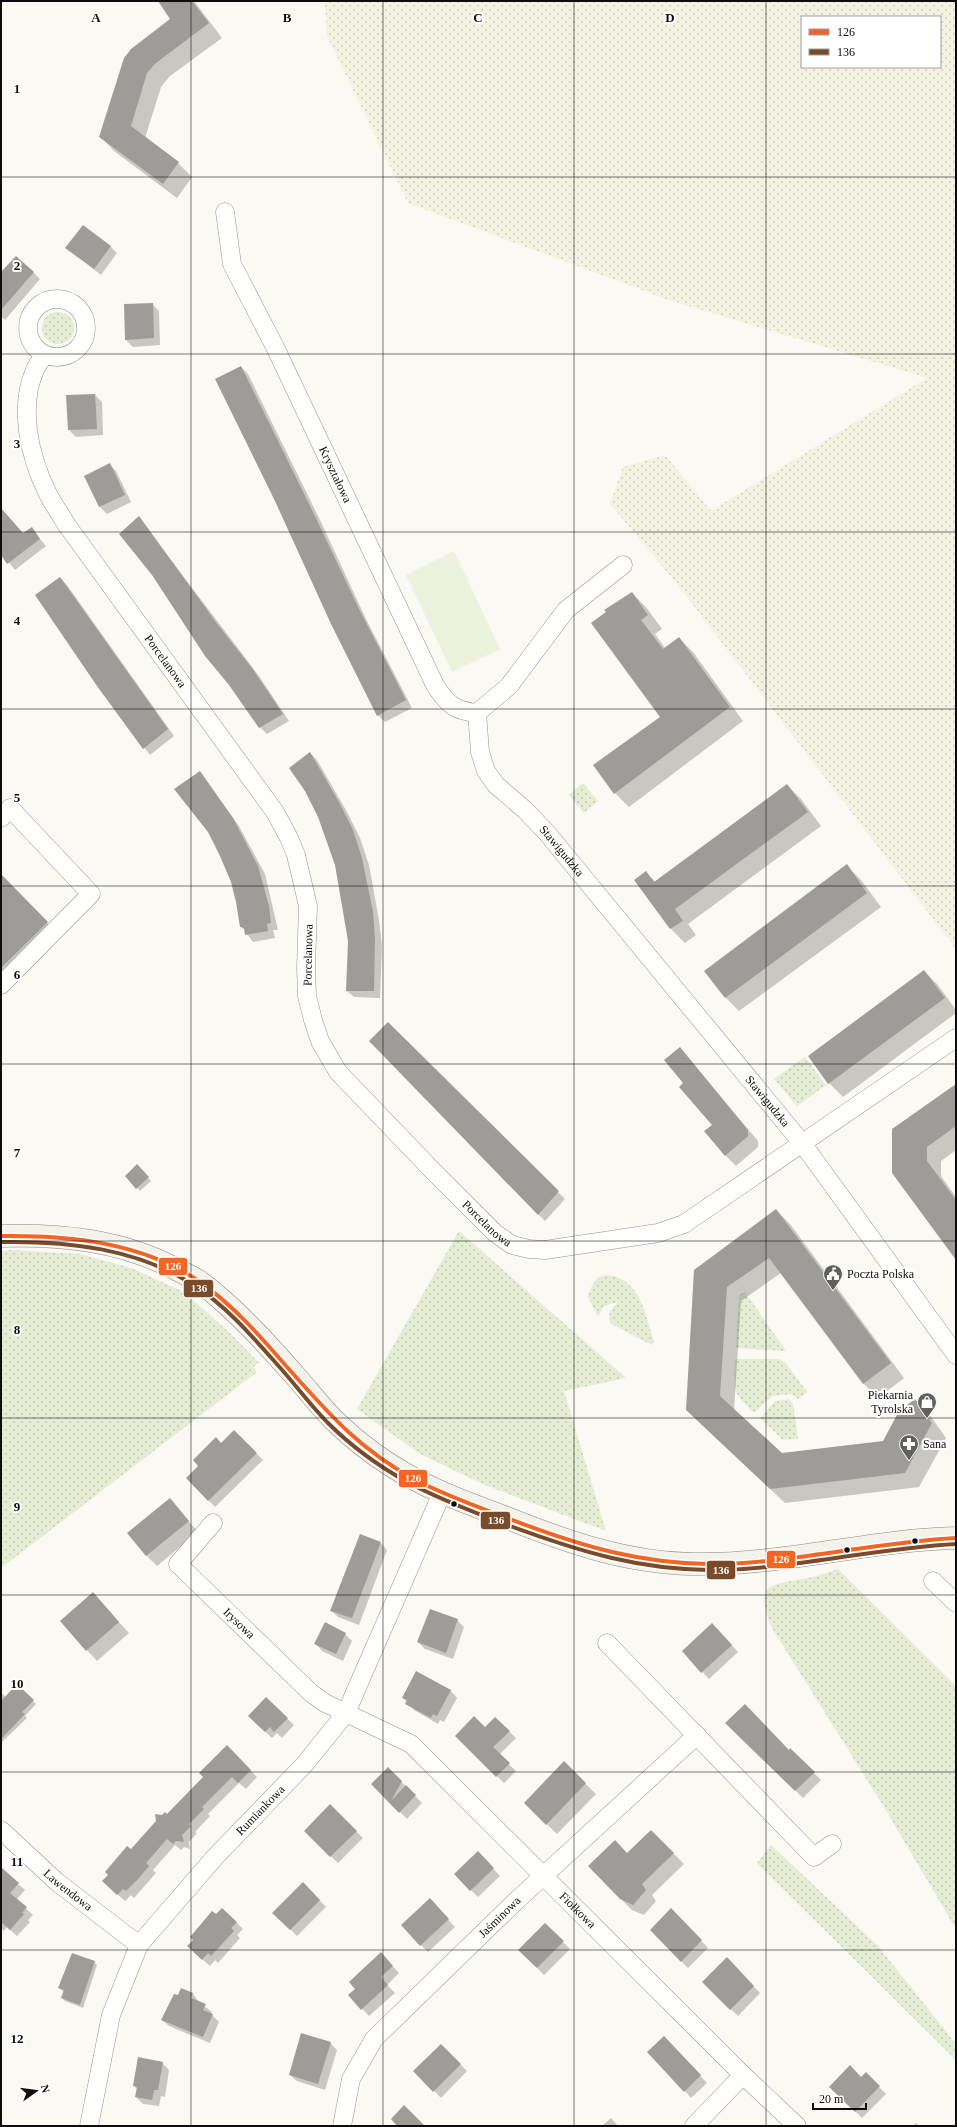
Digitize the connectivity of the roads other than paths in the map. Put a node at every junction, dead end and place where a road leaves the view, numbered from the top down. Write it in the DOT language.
graph roads {
  1 [pos="225,212"];
  2 [pos="45,355"];
  3 [pos="623,565"];
  4 [pos="477,713"];
  5 [pos="1,818"];
  6 [pos="1,985"];
  7 [pos="956,1038"];
  8 [pos="802,1143"];
  9 [pos="1,1236"];
  10 [pos="956,1355"];
  11 [pos="442,1493"];
  12 [pos="213,1523"];
  13 [pos="950,1536"];
  14 [pos="933,1581"];
  15 [pos="956,1603"];
  16 [pos="607,1643"];
  17 [pos="346,1713"];
  18 [pos="697,1734"];
  19 [pos="1,1830"];
  20 [pos="832,1844"];
  21 [pos="544,1876"];
  22 [pos="139,1945"];
  23 [pos="743,2075"];
  24 [pos="89,2126"];
  25 [pos="342,2126"];
  26 [pos="694,2126"];
  27 [pos="797,2126"];
  1 -- 4 [label="street, Kryształowa"];
  2 -- 8 [label="street, Porcelanowa"];
  3 -- 4 [label="street"];
  4 -- 8 [label="street, Stawigudzka"];
  5 -- 6 [label="street"];
  7 -- 8 [label="street"];
  8 -- 10 [label="street, Stawigudzka"];
  9 -- 11 [label="street"];
  11 -- 13 [label="street"];
  11 -- 17 [label="street, Rumiankowa"];
  12 -- 17 [label="street, Irysowa"];
  14 -- 15 [label="street"];
  16 -- 18 [label="street"];
  17 -- 21 [label="street, Fiołkowa"];
  17 -- 22 [label="street, Rumiankowa"];
  18 -- 20 [label="street"];
  18 -- 21 [label="street, Jaśminowa"];
  19 -- 22 [label="street, Lawendowa"];
  21 -- 23 [label="street, Fiołkowa"];
  21 -- 25 [label="street, Jaśminowa"];
  22 -- 24 [label="street, Rumiankowa"];
  23 -- 26 [label="street"];
  23 -- 27 [label="street, Fiołkowa"];
}
